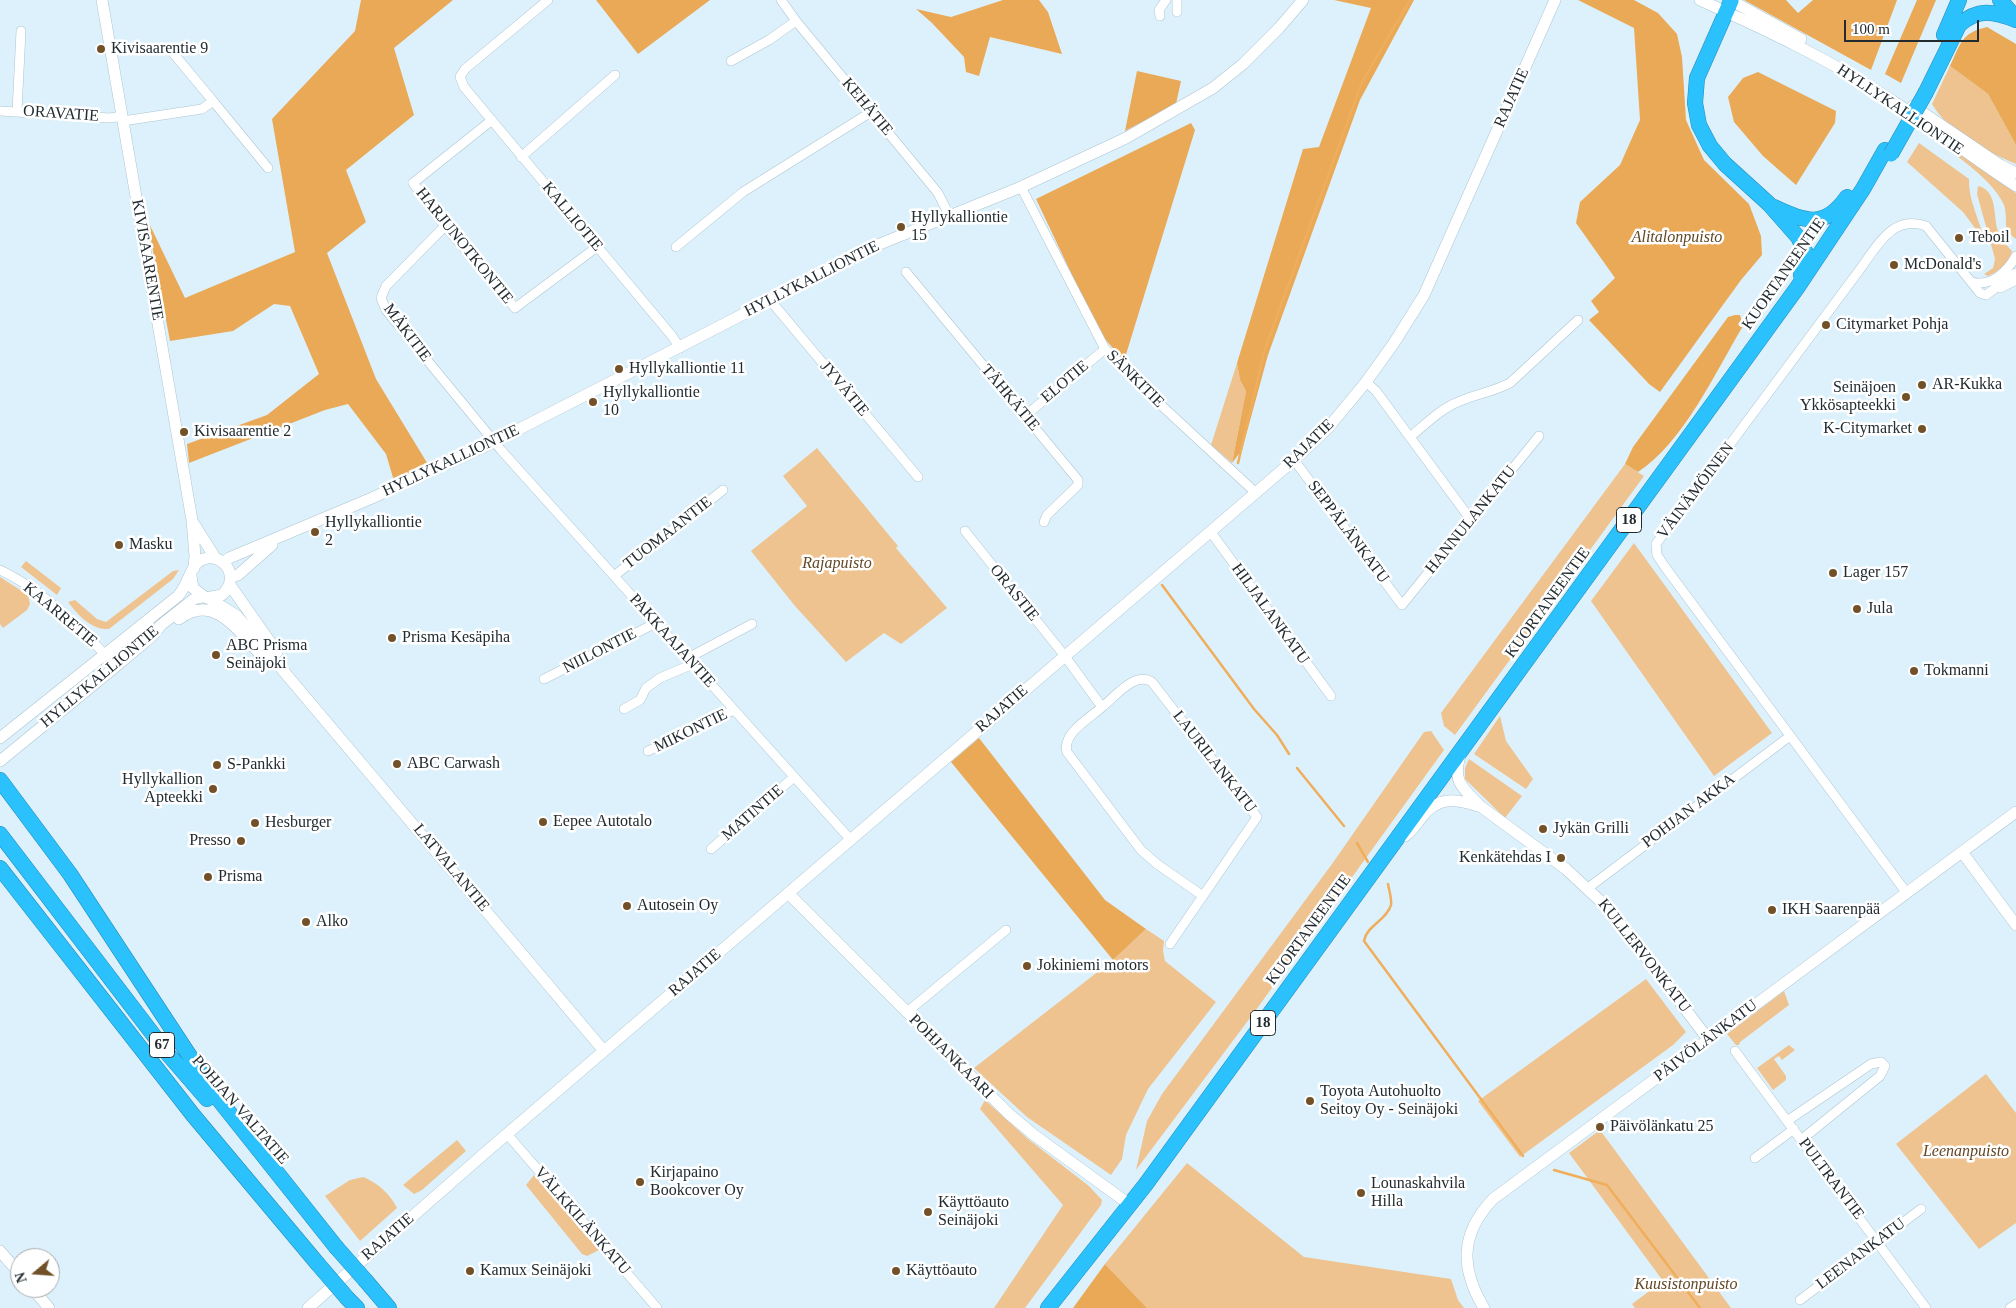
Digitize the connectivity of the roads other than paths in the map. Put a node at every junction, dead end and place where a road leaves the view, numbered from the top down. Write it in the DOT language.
graph roads {
  1 [pos="102,0"];
  2 [pos="548,0"];
  3 [pos="781,0"];
  4 [pos="1166,0"];
  5 [pos="1177,0"];
  6 [pos="1303,0"];
  7 [pos="1555,0"];
  8 [pos="1700,0"];
  9 [pos="1959,0"];
  10 [pos="2000,0"];
  11 [pos="1729,4"];
  12 [pos="1177,12"];
  13 [pos="1160,16"];
  14 [pos="2016,19"];
  15 [pos="796,21"];
  16 [pos="20,32"];
  17 [pos="173,53"];
  18 [pos="731,62"];
  19 [pos="615,75"];
  20 [pos="1922,90"];
  21 [pos="213,100"];
  22 [pos="0,111"];
  23 [pos="17,111"];
  24 [pos="871,112"];
  25 [pos="123,119"];
  26 [pos="492,120"];
  27 [pos="1888,152"];
  28 [pos="521,156"];
  29 [pos="268,168"];
  30 [pos="2016,173"];
  31 [pos="2016,186"];
  32 [pos="1021,187"];
  33 [pos="1769,204"];
  34 [pos="949,216"];
  35 [pos="444,226"];
  36 [pos="598,247"];
  37 [pos="676,247"];
  38 [pos="2016,256"];
  39 [pos="906,272"];
  40 [pos="2016,273"];
  41 [pos="2016,279"];
  42 [pos="1972,282"];
  43 [pos="2000,287"];
  44 [pos="1797,288"];
  45 [pos="770,300"];
  46 [pos="1578,320"];
  47 [pos="680,348"];
  48 [pos="1104,348"];
  49 [pos="1366,382"];
  50 [pos="1025,416"];
  51 [pos="1539,436"];
  52 [pos="1410,437"];
  53 [pos="494,442"];
  54 [pos="1294,460"];
  55 [pos="918,477"];
  56 [pos="723,490"];
  57 [pos="1255,492"];
  58 [pos="192,520"];
  59 [pos="1471,520"];
  60 [pos="1044,522"];
  61 [pos="299,528"];
  62 [pos="964,531"];
  63 [pos="1210,531"];
  64 [pos="220,561"];
  65 [pos="0,570"];
  66 [pos="192,572"];
  67 [pos="614,576"];
  68 [pos="230,581"];
  69 [pos="206,598"];
  70 [pos="1402,605"];
  71 [pos="656,622"];
  72 [pos="752,624"];
  73 [pos="152,636"];
  74 [pos="104,654"];
  75 [pos="1064,655"];
  76 [pos="690,661"];
  77 [pos="115,668"];
  78 [pos="284,674"];
  79 [pos="544,679"];
  80 [pos="297,685"];
  81 [pos="1331,696"];
  82 [pos="1102,707"];
  83 [pos="624,709"];
  84 [pos="734,710"];
  85 [pos="1790,736"];
  86 [pos="0,738"];
  87 [pos="648,751"];
  88 [pos="1461,752"];
  89 [pos="0,761"];
  90 [pos="794,777"];
  91 [pos="0,780"];
  92 [pos="1480,806"];
  93 [pos="2016,812"];
  94 [pos="0,834"];
  95 [pos="850,839"];
  96 [pos="1396,841"];
  97 [pos="711,849"];
  98 [pos="1962,852"];
  99 [pos="0,868"];
  100 [pos="0,882"];
  101 [pos="1588,888"];
  102 [pos="788,892"];
  103 [pos="1906,892"];
  104 [pos="1203,896"];
  105 [pos="2016,925"];
  106 [pos="1006,930"];
  107 [pos="1170,944"];
  108 [pos="102,1000"];
  109 [pos="907,1012"];
  110 [pos="1708,1039"];
  111 [pos="1735,1050"];
  112 [pos="604,1051"];
  113 [pos="1787,1121"];
  114 [pos="1794,1129"];
  115 [pos="507,1134"];
  116 [pos="1801,1140"];
  117 [pos="1755,1158"];
  118 [pos="1129,1204"];
  119 [pos="1921,1209"];
  120 [pos="1877,1242"];
  121 [pos="336,1247"];
  122 [pos="0,1251"];
  123 [pos="10,1262"];
  124 [pos="40,1298"];
  125 [pos="1800,1300"];
  126 [pos="353,1303"];
  127 [pos="2016,1304"];
  128 [pos="49,1308"];
  129 [pos="308,1308"];
  130 [pos="389,1308"];
  131 [pos="657,1308"];
  132 [pos="1048,1308"];
  133 [pos="1059,1308"];
  134 [pos="1484,1308"];
  135 [pos="1926,1308"];
  136 [pos="2010,1308"];
  1 -- 25 [label="street, KIVISAARENTIE"];
  2 -- 26 [label="street, KALLIOTIE"];
  3 -- 15 [label="street, KEHÄTIE"];
  4 -- 13 [label="street"];
  5 -- 12 [label="street"];
  6 -- 32 [label="street, HYLLYKALLIONTIE"];
  7 -- 49 [label="street, RAJATIE"];
  8 -- 11 [label="street, HYLLYKALLIONTIE"];
  9 -- 20 [label="highway, KUORTANEENTIE / 18"];
  10 -- 14 [label="highway"];
  11 -- 30 [label="street, HYLLYKALLIONTIE"];
  11 -- 31 [label="street, HYLLYKALLIONTIE"];
  11 -- 33 [label="highway"];
  14 -- 20 [label="highway"];
  15 -- 18 [label="street"];
  15 -- 24 [label="street, KEHÄTIE"];
  16 -- 23 [label="street"];
  17 -- 21 [label="street"];
  19 -- 28 [label="street"];
  20 -- 27 [label="highway, KUORTANEENTIE / 18"];
  21 -- 25 [label="street, ORAVATIE"];
  21 -- 29 [label="street"];
  22 -- 23 [label="street, ORAVATIE"];
  23 -- 25 [label="street, ORAVATIE"];
  24 -- 34 [label="street, KEHÄTIE"];
  24 -- 37 [label="street"];
  25 -- 58 [label="street, KIVISAARENTIE"];
  26 -- 28 [label="street, KALLIOTIE"];
  26 -- 35 [label="street, HARJUNOTKONTIE"];
  27 -- 33 [label="highway"];
  27 -- 44 [label="highway, KUORTANEENTIE / 18"];
  28 -- 36 [label="street, KALLIOTIE"];
  32 -- 34 [label="street, HYLLYKALLIONTIE"];
  32 -- 48 [label="street, SÄNKITIE"];
  33 -- 44 [label="highway"];
  34 -- 45 [label="street, HYLLYKALLIONTIE"];
  35 -- 36 [label="street, HARJUNOTKONTIE"];
  35 -- 53 [label="street, MÄKITIE"];
  36 -- 47 [label="street, KALLIOTIE"];
  38 -- 42 [label="street"];
  39 -- 50 [label="street, TÄHKÄTIE"];
  40 -- 43 [label="street"];
  41 -- 43 [label="street"];
  42 -- 43 [label="street, VÄINÄMÖINEN"];
  42 -- 85 [label="street, VÄINÄMÖINEN"];
  44 -- 88 [label="highway, KUORTANEENTIE / 18"];
  45 -- 47 [label="street, HYLLYKALLIONTIE"];
  45 -- 55 [label="street, JYVÄTIE"];
  46 -- 52 [label="street"];
  47 -- 53 [label="street, HYLLYKALLIONTIE"];
  48 -- 50 [label="street, ELOTIE"];
  48 -- 57 [label="street, SÄNKITIE"];
  49 -- 52 [label="street"];
  49 -- 54 [label="street, RAJATIE"];
  50 -- 60 [label="street, TÄHKÄTIE"];
  51 -- 59 [label="street, HANNULANKATU"];
  52 -- 59 [label="street"];
  53 -- 61 [label="street, HYLLYKALLIONTIE"];
  53 -- 67 [label="street, PAKKAAJANTIE"];
  54 -- 57 [label="street, RAJATIE"];
  54 -- 70 [label="street, SEPPÄLÄNKATU"];
  56 -- 67 [label="street, TUOMAANTIE"];
  57 -- 63 [label="street, RAJATIE"];
  58 -- 64 [label="street, KIVISAARENTIE"];
  58 -- 66 [label="street, KIVISAARENTIE"];
  59 -- 70 [label="street, HANNULANKATU"];
  61 -- 64 [label="street, HYLLYKALLIONTIE"];
  61 -- 68 [label="street, HYLLYKALLIONTIE"];
  62 -- 75 [label="street, ORASTIE"];
  63 -- 75 [label="street, RAJATIE"];
  63 -- 81 [label="street, HILJALANKATU"];
  64 -- 66 [label="street"];
  64 -- 68 [label="street"];
  65 -- 74 [label="street, KAARRETIE"];
  66 -- 69 [label="street"];
  66 -- 74 [label="street, HYLLYKALLIONTIE"];
  67 -- 71 [label="street, PAKKAAJANTIE"];
  68 -- 69 [label="street"];
  68 -- 80 [label="street, LATVALANTIE"];
  69 -- 73 [label="street, HYLLYKALLIONTIE"];
  69 -- 78 [label="street, LATVALANTIE"];
  71 -- 76 [label="street, PAKKAAJANTIE"];
  71 -- 79 [label="street, NIILONTIE"];
  72 -- 76 [label="street"];
  73 -- 77 [label="street, HYLLYKALLIONTIE"];
  73 -- 78 [label="street"];
  74 -- 77 [label="street, KAARRETIE"];
  74 -- 86 [label="street, HYLLYKALLIONTIE"];
  75 -- 82 [label="street, ORASTIE"];
  75 -- 95 [label="street, RAJATIE"];
  76 -- 83 [label="street"];
  76 -- 84 [label="street, PAKKAAJANTIE"];
  77 -- 89 [label="street, HYLLYKALLIONTIE"];
  78 -- 80 [label="street, LATVALANTIE"];
  80 -- 112 [label="street, LATVALANTIE"];
  82 -- 104 [label="street"];
  82 -- 104 [label="street, LAURILANKATU"];
  84 -- 87 [label="street, MIKONTIE"];
  84 -- 90 [label="street, PAKKAAJANTIE"];
  85 -- 101 [label="street, POHJAN AKKA"];
  85 -- 103 [label="street, VÄINÄMÖINEN"];
  88 -- 92 [label="street, KULLERVONKATU"];
  88 -- 96 [label="highway, KUORTANEENTIE / 18"];
  90 -- 95 [label="street, PAKKAAJANTIE"];
  90 -- 97 [label="street, MATINTIE"];
  91 -- 121 [label="highway"];
  92 -- 96 [label="street, KULLERVONKATU"];
  92 -- 101 [label="street, KULLERVONKATU"];
  93 -- 98 [label="street, PÄIVÖLÄNKATU"];
  94 -- 121 [label="highway, POHJAN VALTATIE / 67"];
  95 -- 102 [label="street, RAJATIE"];
  96 -- 118 [label="highway, KUORTANEENTIE / 18"];
  98 -- 103 [label="street, PÄIVÖLÄNKATU"];
  98 -- 105 [label="street"];
  99 -- 108 [label="highway, 67"];
  100 -- 108 [label="highway"];
  101 -- 110 [label="street, KULLERVONKATU"];
  102 -- 109 [label="street, POHJANKAARI"];
  102 -- 112 [label="street, RAJATIE"];
  103 -- 110 [label="street, PÄIVÖLÄNKATU"];
  104 -- 107 [label="street, LAURILANKATU"];
  106 -- 109 [label="street"];
  108 -- 126 [label="highway, 67, bridge"];
  109 -- 118 [label="street, POHJANKAARI"];
  110 -- 134 [label="street, PÄIVÖLÄNKATU"];
  111 -- 113 [label="street, PULTRANTIE"];
  112 -- 115 [label="street, RAJATIE"];
  113 -- 114 [label="street, PULTRANTIE"];
  113 -- 116 [label="street"];
  114 -- 116 [label="street, PULTRANTIE"];
  114 -- 117 [label="street"];
  115 -- 129 [label="street, RAJATIE"];
  115 -- 131 [label="street, VÄLKKILÄNKATU"];
  116 -- 120 [label="street, PULTRANTIE"];
  118 -- 132 [label="highway, KUORTANEENTIE / 18"];
  118 -- 133 [label="highway, KUORTANEENTIE / 18"];
  119 -- 120 [label="street, LEENANKATU"];
  120 -- 125 [label="street, LEENANKATU"];
  120 -- 135 [label="street, PULTRANTIE"];
  121 -- 130 [label="highway, POHJAN VALTATIE / 67, bridge"];
  122 -- 123 [label="street"];
  124 -- 128 [label="street"];
  127 -- 136 [label="street"];
}
